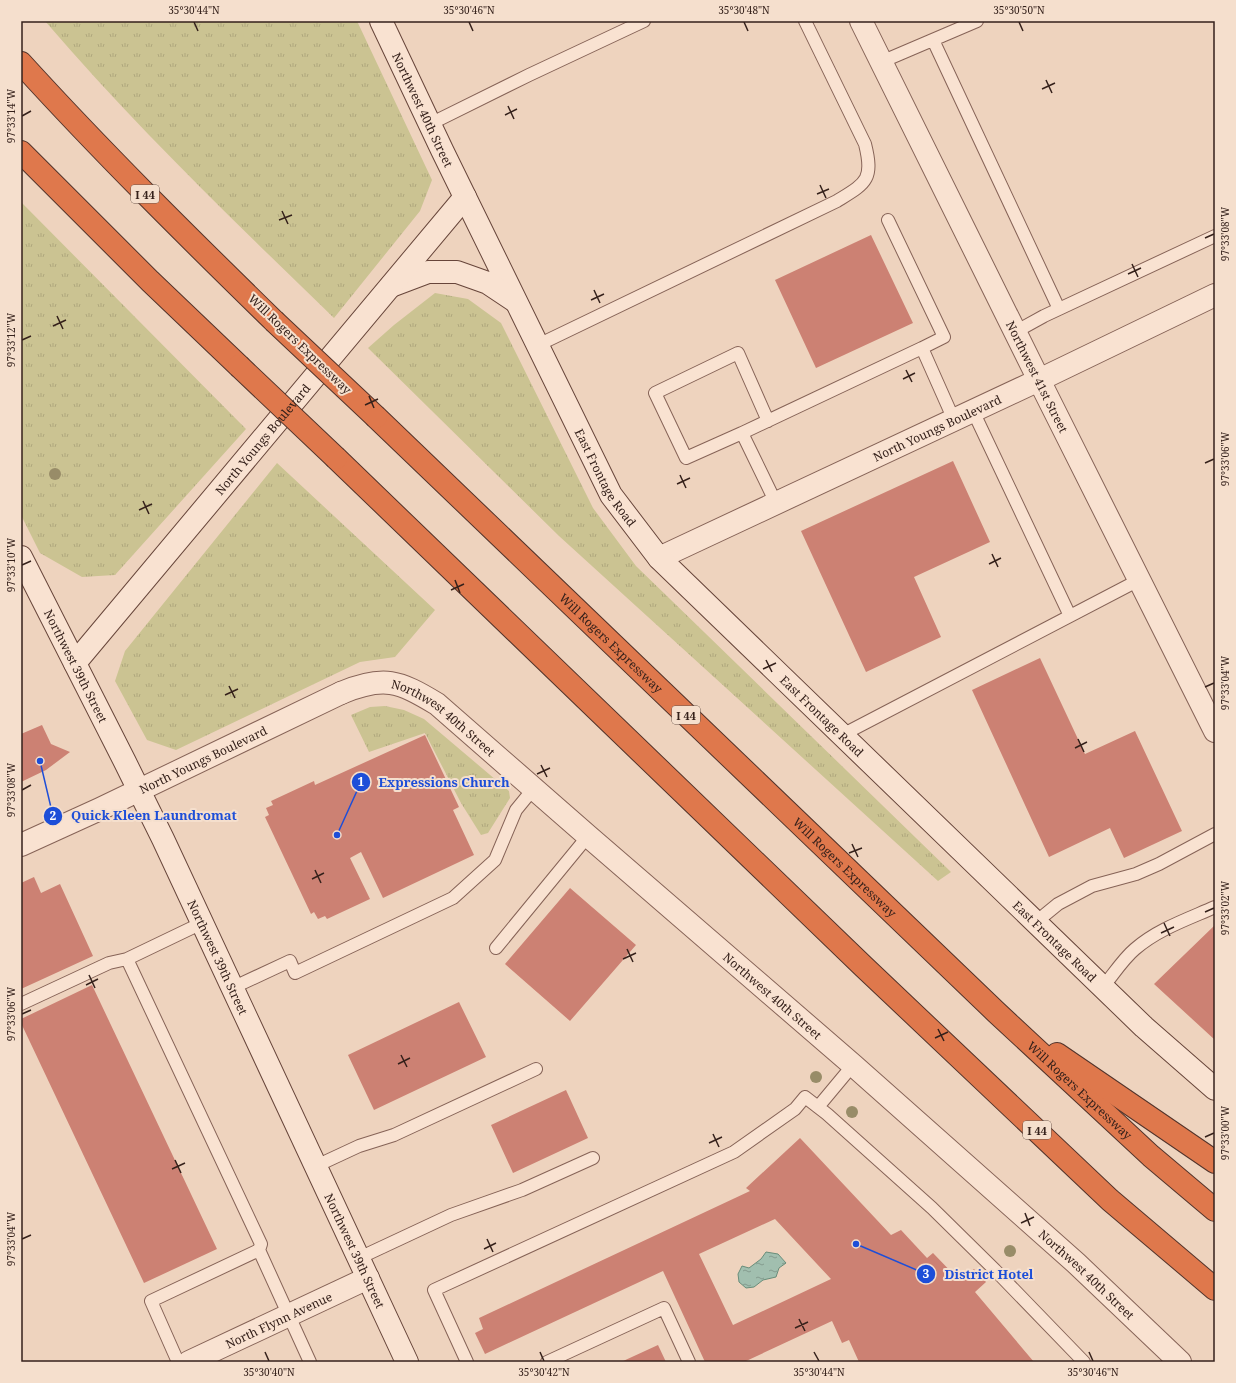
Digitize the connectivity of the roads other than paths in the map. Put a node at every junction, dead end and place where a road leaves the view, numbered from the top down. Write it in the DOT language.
graph roads {
  1 [pos="381,21"];
  2 [pos="644,21"];
  3 [pos="805,21"];
  4 [pos="861,21"];
  5 [pos="977,21"];
  6 [pos="933,40"];
  7 [pos="882,62"];
  8 [pos="21,63"];
  9 [pos="430,124"];
  10 [pos="21,152"];
  11 [pos="465,197"];
  12 [pos="888,220"];
  13 [pos="1215,236"];
  14 [pos="390,287"];
  15 [pos="1215,295"];
  16 [pos="517,303"];
  17 [pos="1059,309"];
  18 [pos="1015,332"];
  19 [pos="538,345"];
  20 [pos="922,348"];
  21 [pos="1039,380"];
  22 [pos="973,411"];
  23 [pos="954,420"];
  24 [pos="768,421"];
  25 [pos="742,433"];
  26 [pos="776,503"];
  27 [pos="21,557"];
  28 [pos="659,558"];
  29 [pos="1139,580"];
  30 [pos="1070,616"];
  31 [pos="75,663"];
  32 [pos="341,693"];
  33 [pos="1215,731"];
  34 [pos="842,735"];
  35 [pos="534,788"];
  36 [pos="139,790"];
  37 [pos="1215,834"];
  38 [pos="588,836"];
  39 [pos="21,845"];
  40 [pos="1215,907"];
  41 [pos="1036,922"];
  42 [pos="202,924"];
  43 [pos="496,948"];
  44 [pos="127,959"];
  45 [pos="1103,987"];
  46 [pos="232,988"];
  47 [pos="21,1004"];
  48 [pos="996,1012"];
  49 [pos="853,1065"];
  50 [pos="536,1069"];
  51 [pos="1215,1088"];
  52 [pos="818,1107"];
  53 [pos="593,1158"];
  54 [pos="1215,1162"];
  55 [pos="316,1166"];
  56 [pos="1215,1210"];
  57 [pos="259,1250"];
  58 [pos="358,1258"];
  59 [pos="368,1278"];
  60 [pos="1215,1288"];
  61 [pos="289,1315"];
  62 [pos="401,1360"];
  63 [pos="178,1362"];
  64 [pos="189,1362"];
  65 [pos="310,1362"];
  66 [pos="467,1362"];
  67 [pos="547,1362"];
  68 [pos="689,1362"];
  69 [pos="1084,1362"];
  70 [pos="1180,1362"];
  1 -- 9 [label="street, Northwest 40th Street"];
  2 -- 9 [label="lane"];
  3 -- 19 [label="lane"];
  4 -- 7 [label="street, Northwest 41st Street"];
  5 -- 6 [label="lane"];
  6 -- 7 [label="lane"];
  6 -- 17 [label="lane"];
  7 -- 18 [label="street, Northwest 41st Street"];
  8 -- 48 [label="highway, Will Rogers Expressway / I 44, bridge"];
  9 -- 11 [label="street, Northwest 40th Street"];
  10 -- 60 [label="highway, I 44, bridge"];
  11 -- 14 [label="street, North Youngs Boulevard"];
  11 -- 16 [label="street, East Frontage Road"];
  12 -- 20 [label="lane"];
  13 -- 17 [label="lane"];
  14 -- 16 [label="street"];
  14 -- 31 [label="street, North Youngs Boulevard"];
  15 -- 21 [label="street, North Youngs Boulevard"];
  16 -- 19 [label="street, East Frontage Road"];
  17 -- 18 [label="lane"];
  18 -- 21 [label="street, Northwest 41st Street"];
  19 -- 28 [label="street, East Frontage Road"];
  20 -- 23 [label="lane"];
  20 -- 24 [label="lane"];
  21 -- 22 [label="street, North Youngs Boulevard"];
  21 -- 29 [label="street, Northwest 41st Street"];
  22 -- 23 [label="street, North Youngs Boulevard"];
  22 -- 30 [label="lane"];
  23 -- 26 [label="street, North Youngs Boulevard"];
  24 -- 25 [label="lane"];
  24 -- 25 [label="lane"];
  25 -- 26 [label="lane"];
  26 -- 28 [label="street, North Youngs Boulevard"];
  27 -- 31 [label="street, Northwest 39th Street"];
  28 -- 34 [label="street, East Frontage Road"];
  29 -- 30 [label="lane"];
  29 -- 33 [label="street, Northwest 41st Street"];
  30 -- 34 [label="lane"];
  31 -- 36 [label="street, Northwest 39th Street"];
  32 -- 35 [label="street, Northwest 40th Street"];
  32 -- 36 [label="street, North Youngs Boulevard"];
  34 -- 41 [label="street, East Frontage Road"];
  35 -- 38 [label="street, Northwest 40th Street"];
  35 -- 46 [label="lane"];
  36 -- 39 [label="street, North Youngs Boulevard"];
  36 -- 42 [label="street, Northwest 39th Street"];
  37 -- 41 [label="lane"];
  38 -- 43 [label="lane"];
  38 -- 49 [label="street, Northwest 40th Street"];
  40 -- 45 [label="lane"];
  41 -- 45 [label="street, East Frontage Road"];
  42 -- 44 [label="lane"];
  42 -- 46 [label="street, Northwest 39th Street"];
  44 -- 47 [label="lane"];
  44 -- 57 [label="lane"];
  45 -- 51 [label="street, East Frontage Road"];
  46 -- 55 [label="street, Northwest 39th Street"];
  48 -- 54 [label="highway"];
  48 -- 56 [label="highway, Will Rogers Expressway / I 44"];
  49 -- 52 [label="lane"];
  49 -- 70 [label="street, Northwest 40th Street"];
  50 -- 55 [label="lane"];
  52 -- 66 [label="lane"];
  52 -- 69 [label="lane"];
  53 -- 58 [label="lane"];
  55 -- 58 [label="street, Northwest 39th Street"];
  57 -- 61 [label="lane"];
  57 -- 63 [label="lane"];
  58 -- 59 [label="street, Northwest 39th Street"];
  59 -- 61 [label="street, North Flynn Avenue"];
  59 -- 62 [label="street, Northwest 39th Street"];
  61 -- 64 [label="street, North Flynn Avenue"];
  61 -- 65 [label="lane"];
  67 -- 68 [label="lane"];
}
